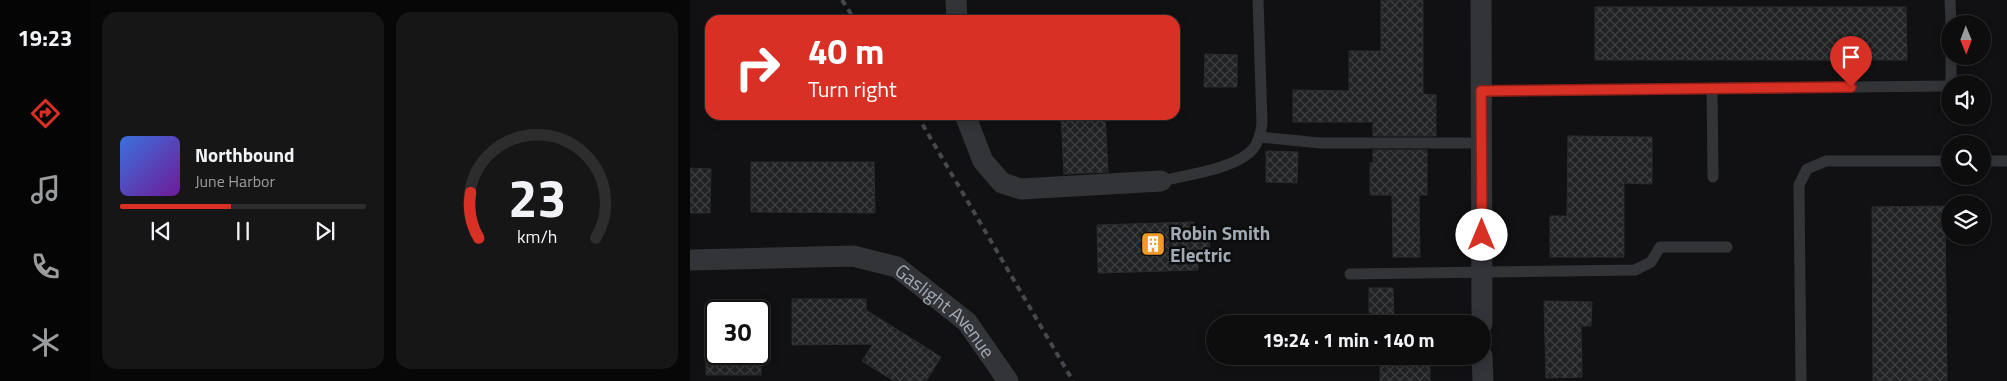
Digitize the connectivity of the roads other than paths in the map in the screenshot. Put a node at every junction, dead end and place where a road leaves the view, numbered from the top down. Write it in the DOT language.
graph roads {
  1 [pos="956,0"];
  2 [pos="1258,0"];
  3 [pos="1481,0"];
  4 [pos="1950,0"];
  5 [pos="956,15"];
  6 [pos="1951,15"];
  7 [pos="1941,85"];
  8 [pos="1712,88"];
  9 [pos="1481,91"];
  10 [pos="967,120"];
  11 [pos="1260,137"];
  12 [pos="1482,143"];
  13 [pos="1941,161"];
  14 [pos="1991,161"];
  15 [pos="2007,161"];
  16 [pos="1713,177"];
  17 [pos="1161,181"];
  18 [pos="1727,246"];
  19 [pos="690,260"];
  20 [pos="1482,272"];
  21 [pos="1350,274"];
  22 [pos="1482,315"];
  23 [pos="1482,365"];
  24 [pos="1008,381"];
  25 [pos="1483,381"];
  26 [pos="1801,381"];
  1 -- 5 [label="street"];
  2 -- 11 [label="lane"];
  3 -- 9 [label="street"];
  4 -- 6 [label="lane"];
  7 -- 8 [label="lane"];
  8 -- 9 [label="lane"];
  8 -- 16 [label="lane"];
  9 -- 12 [label="street"];
  10 -- 17 [label="street"];
  11 -- 12 [label="lane"];
  11 -- 17 [label="lane"];
  12 -- 20 [label="street"];
  13 -- 26 [label="lane"];
  14 -- 15 [label="lane"];
  18 -- 20 [label="lane"];
  19 -- 24 [label="street, Gaslight Avenue"];
  20 -- 21 [label="lane"];
  20 -- 22 [label="street"];
  23 -- 25 [label="street"];
}
